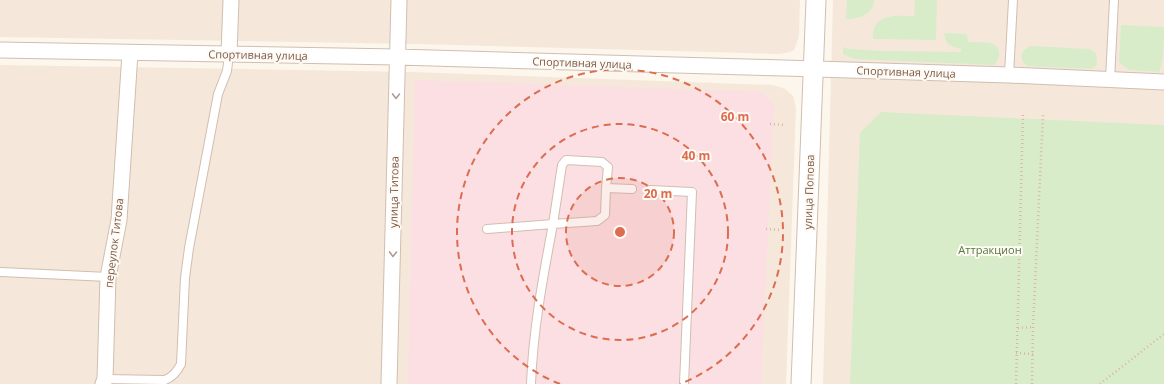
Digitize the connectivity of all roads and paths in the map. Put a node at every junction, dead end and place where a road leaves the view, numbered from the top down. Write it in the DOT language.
graph roads {
  1 [pos="231,0"];
  2 [pos="400,0"];
  3 [pos="816,0"];
  4 [pos="1013,0"];
  5 [pos="1114,0"];
  6 [pos="0,50"];
  7 [pos="130,53"];
  8 [pos="230,54"];
  9 [pos="397,57"];
  10 [pos="813,69"];
  11 [pos="1009,75"];
  12 [pos="1110,80"];
  13 [pos="1164,82"];
  14 [pos="1024,114"];
  15 [pos="1043,114"];
  16 [pos="770,124"];
  17 [pos="785,124"];
  18 [pos="606,188"];
  19 [pos="632,190"];
  20 [pos="650,190"];
  21 [pos="553,224"];
  22 [pos="487,229"];
  23 [pos="766,229"];
  24 [pos="780,230"];
  25 [pos="1,272"];
  26 [pos="108,277"];
  27 [pos="1034,327"];
  28 [pos="1018,328"];
  29 [pos="1164,334"];
  30 [pos="1016,353"];
  31 [pos="1033,354"];
  32 [pos="104,381"];
  33 [pos="389,384"];
  34 [pos="531,384"];
  35 [pos="684,384"];
  36 [pos="802,384"];
  37 [pos="1016,384"];
  38 [pos="1032,384"];
  39 [pos="1100,384"];
  1 -- 8 [label="street"];
  2 -- 9 [label="street, улица Титова"];
  3 -- 10 [label="street, улица Попова"];
  4 -- 11 [label="lane"];
  5 -- 12 [label="lane"];
  6 -- 7 [label="street, Спортивная улица"];
  7 -- 8 [label="street, Спортивная улица"];
  7 -- 26 [label="street, переулок Титова"];
  8 -- 9 [label="street, Спортивная улица"];
  8 -- 32 [label="lane"];
  9 -- 10 [label="street, Спортивная улица"];
  9 -- 33 [label="street, улица Титова, one-way"];
  10 -- 11 [label="street, Спортивная улица"];
  10 -- 36 [label="street, улица Попова"];
  11 -- 12 [label="street, Спортивная улица"];
  12 -- 13 [label="street, Спортивная улица"];
  14 -- 28 [label="path"];
  15 -- 27 [label="path"];
  16 -- 17 [label="path"];
  18 -- 19 [label="lane"];
  18 -- 21 [label="lane"];
  18 -- 21 [label="lane"];
  20 -- 35 [label="lane"];
  21 -- 22 [label="lane"];
  21 -- 34 [label="lane"];
  23 -- 24 [label="path"];
  25 -- 26 [label="lane"];
  26 -- 32 [label="street, переулок Титова"];
  27 -- 28 [label="path"];
  27 -- 31 [label="path"];
  28 -- 30 [label="path"];
  29 -- 39 [label="path"];
  30 -- 31 [label="path"];
  30 -- 37 [label="path"];
  31 -- 38 [label="path"];
}
